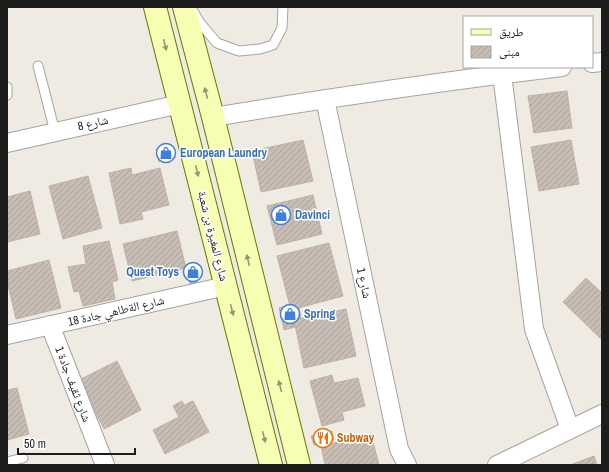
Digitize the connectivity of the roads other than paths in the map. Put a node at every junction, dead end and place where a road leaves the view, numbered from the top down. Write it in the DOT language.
graph roads {
  1 [pos="155,7"];
  2 [pos="184,7"];
  3 [pos="191,7"];
  4 [pos="283,7"];
  5 [pos="38,66"];
  6 [pos="553,68"];
  7 [pos="502,74"];
  8 [pos="7,87"];
  9 [pos="7,95"];
  10 [pos="325,99"];
  11 [pos="180,104"];
  12 [pos="213,117"];
  13 [pos="55,132"];
  14 [pos="7,143"];
  15 [pos="226,286"];
  16 [pos="50,326"];
  17 [pos="7,335"];
  18 [pos="602,414"];
  19 [pos="570,429"];
  20 [pos="23,458"];
  21 [pos="7,462"];
  22 [pos="104,465"];
  23 [pos="271,465"];
  24 [pos="299,465"];
  25 [pos="407,465"];
  26 [pos="497,465"];
  1 -- 11 [label="main road, شارع المغيرة بن شعبة, one-way"];
  12 -- 2 [label="main road, one-way"];
  3 -- 4 [label="lane"];
  5 -- 13 [label="lane"];
  6 -- 7 [label="street"];
  7 -- 10 [label="street"];
  7 -- 19 [label="street"];
  8 -- 9 [label="lane"];
  10 -- 12 [label="street"];
  10 -- 25 [label="street, شارع 1"];
  11 -- 13 [label="street, شارع 8"];
  11 -- 15 [label="main road, شارع المغيرة بن شعبة, one-way"];
  24 -- 12 [label="main road, one-way"];
  13 -- 14 [label="street, شارع 8"];
  15 -- 16 [label="street, شارع الةطاهي جادة 18"];
  15 -- 23 [label="main road, شارع المغيرة بن شعبة, one-way"];
  16 -- 17 [label="street, شارع الةطاهي جادة 18"];
  16 -- 22 [label="street, شارع ثقيف جادة 1"];
  18 -- 19 [label="street"];
  19 -- 26 [label="street"];
  20 -- 21 [label="lane"];
}
